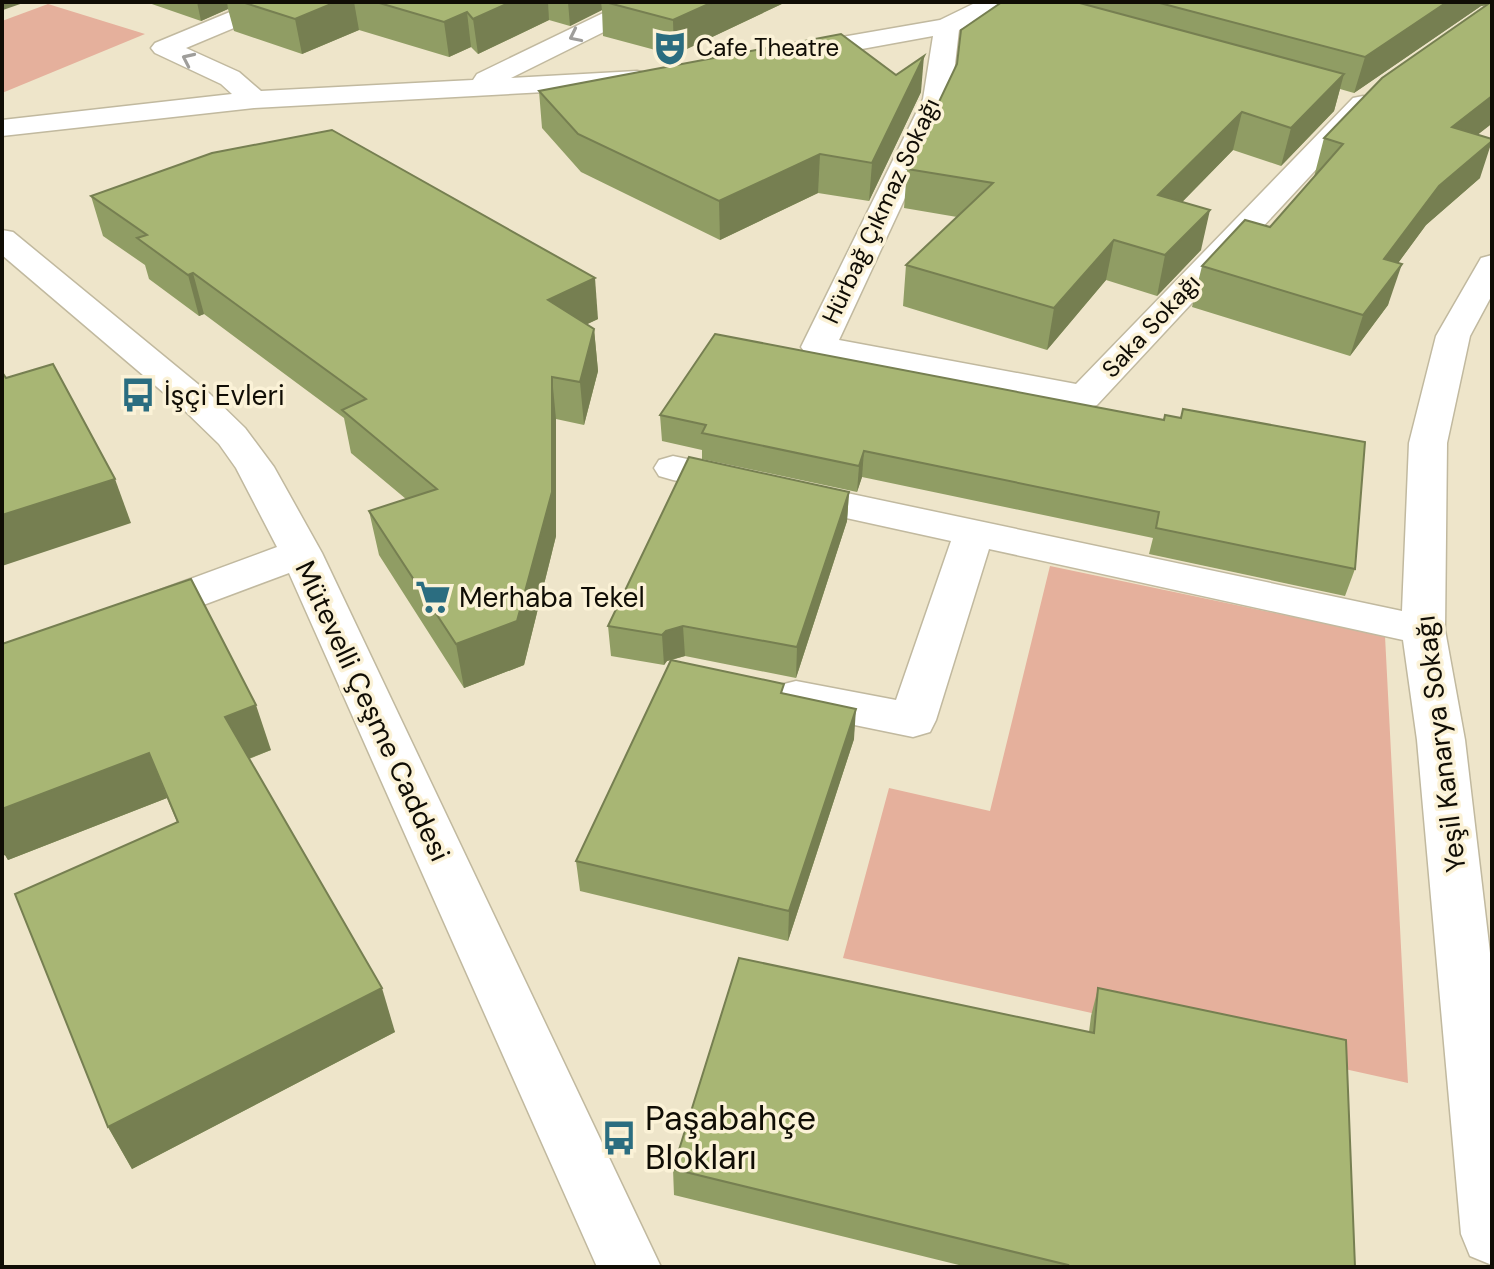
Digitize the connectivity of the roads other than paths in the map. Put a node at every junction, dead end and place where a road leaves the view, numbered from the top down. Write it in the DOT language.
graph roads {
  1 [pos="275,2"];
  2 [pos="645,2"];
  3 [pos="994,3"];
  4 [pos="1023,12"];
  5 [pos="947,26"];
  6 [pos="769,58"];
  7 [pos="668,76"];
  8 [pos="473,86"];
  9 [pos="1356,98"];
  10 [pos="254,100"];
  11 [pos="2,128"];
  12 [pos="2,239"];
  13 [pos="1492,265"];
  14 [pos="818,347"];
  15 [pos="673,468"];
  16 [pos="973,535"];
  17 [pos="301,553"];
  18 [pos="107,625"];
  19 [pos="1423,630"];
  20 [pos="760,690"];
  21 [pos="1492,1234"];
  22 [pos="629,1267"];
  10 -- 1 [label="street, one-way"];
  2 -- 8 [label="street, one-way"];
  3 -- 4 [label="street"];
  3 -- 5 [label="street"];
  5 -- 6 [label="street"];
  5 -- 14 [label="street, Hürbağ Çıkmaz Sokağı"];
  7 -- 8 [label="street"];
  8 -- 10 [label="street"];
  9 -- 14 [label="street, Saka Sokağı"];
  10 -- 11 [label="street"];
  12 -- 17 [label="street, Mütevelli Çeşme Caddesi"];
  13 -- 19 [label="street, Yeşil Kanarya Sokağı"];
  15 -- 16 [label="street"];
  16 -- 19 [label="street"];
  16 -- 20 [label="street"];
  17 -- 18 [label="street"];
  17 -- 22 [label="street, Mütevelli Çeşme Caddesi"];
  19 -- 21 [label="street, Yeşil Kanarya Sokağı"];
}
